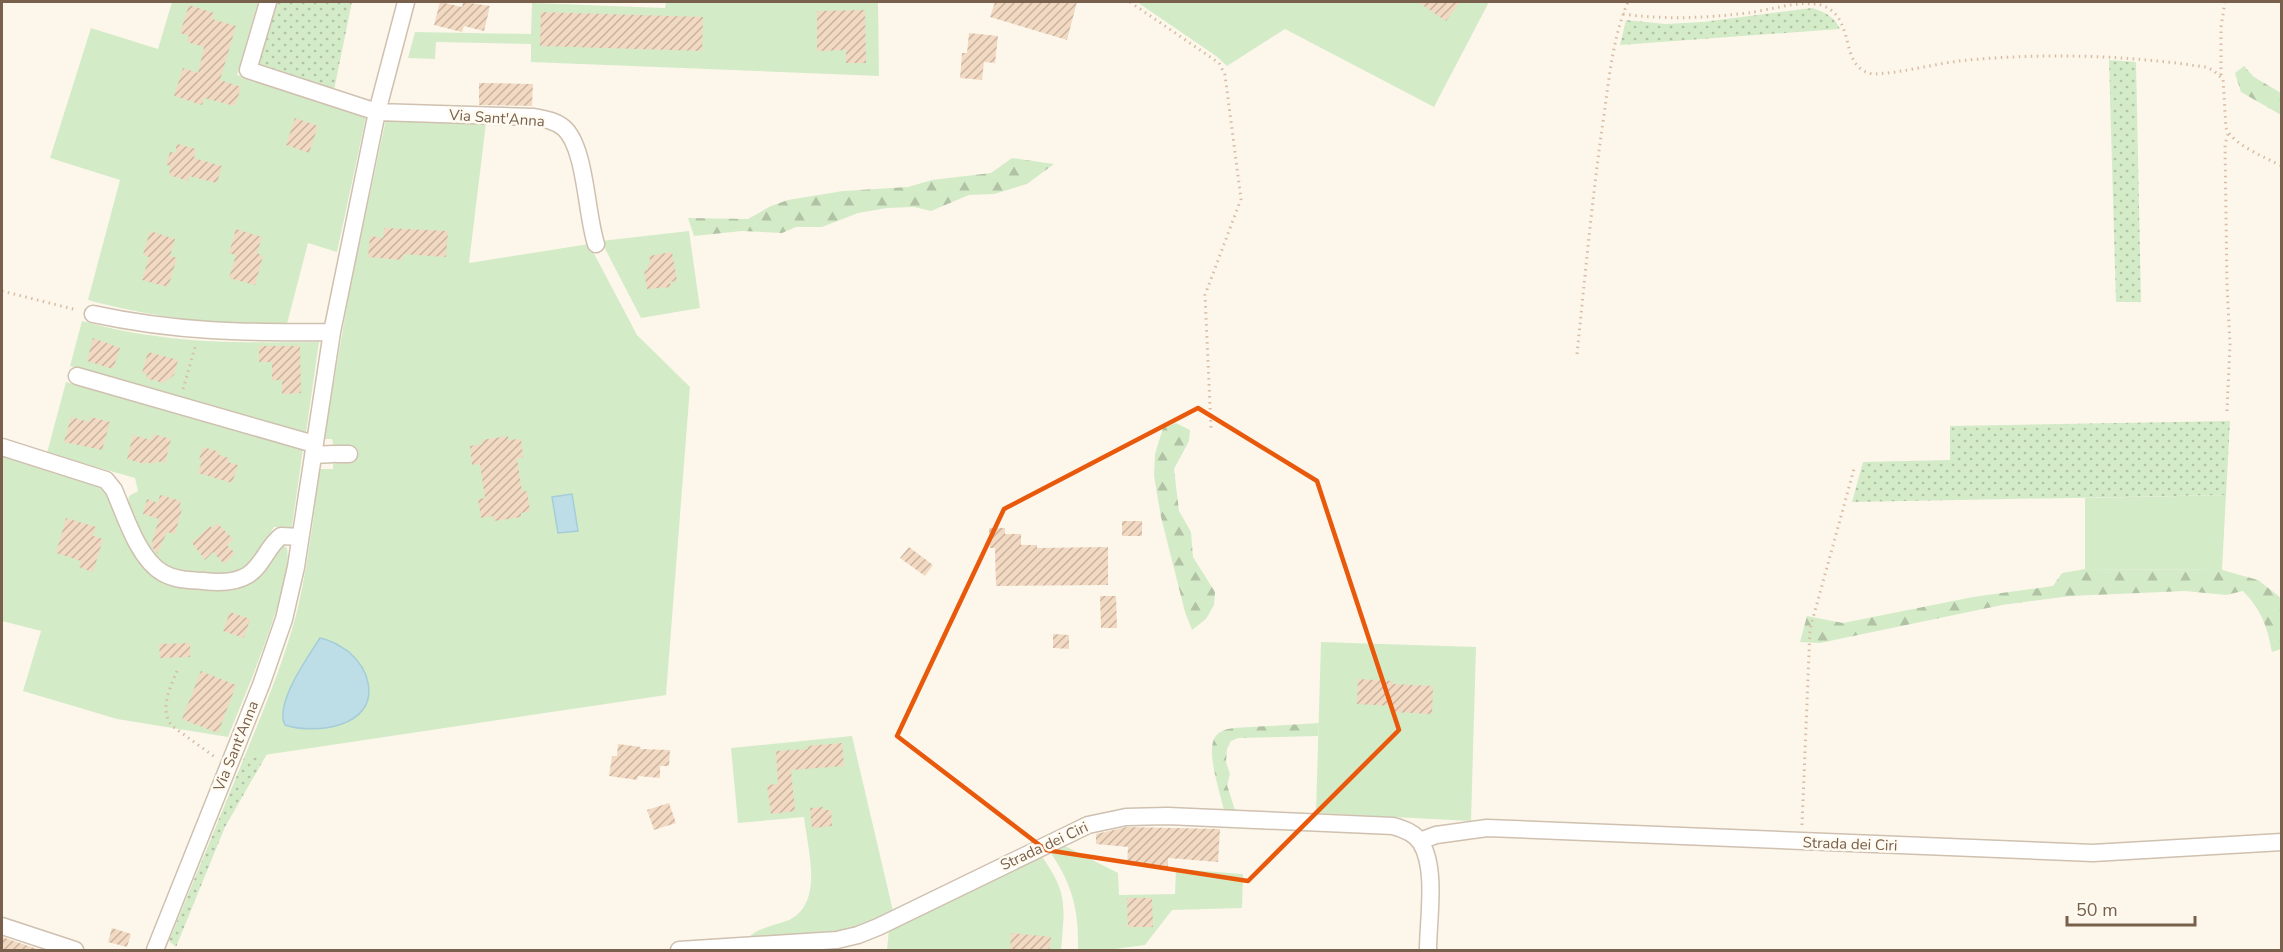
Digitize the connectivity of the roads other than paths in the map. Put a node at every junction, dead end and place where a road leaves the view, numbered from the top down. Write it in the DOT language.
graph roads {
  1 [pos="268,2"];
  2 [pos="406,2"];
  3 [pos="377,112"];
  4 [pos="596,244"];
  5 [pos="93,314"];
  6 [pos="332,332"];
  7 [pos="77,376"];
  8 [pos="2,447"];
  9 [pos="314,449"];
  10 [pos="340,454"];
  11 [pos="300,537"];
  12 [pos="1420,841"];
  13 [pos="2282,842"];
  14 [pos="2,926"];
  15 [pos="157,950"];
  16 [pos="75,951"];
  17 [pos="678,951"];
  18 [pos="1428,951"];
  1 -- 3 [label="street, Via Sant'Anna"];
  2 -- 3 [label="street, Via Sant'Anna"];
  3 -- 4 [label="street, Via Sant'Anna"];
  3 -- 6 [label="street, Via Sant'Anna"];
  5 -- 6 [label="street"];
  6 -- 9 [label="street, Via Sant'Anna"];
  7 -- 9 [label="street"];
  8 -- 11 [label="street"];
  9 -- 10 [label="street"];
  9 -- 11 [label="street, Via Sant'Anna"];
  11 -- 15 [label="street, Via Sant'Anna"];
  12 -- 13 [label="street, Strada dei Ciri"];
  12 -- 17 [label="street, Strada dei Ciri"];
  12 -- 18 [label="street"];
  14 -- 16 [label="street"];
}
